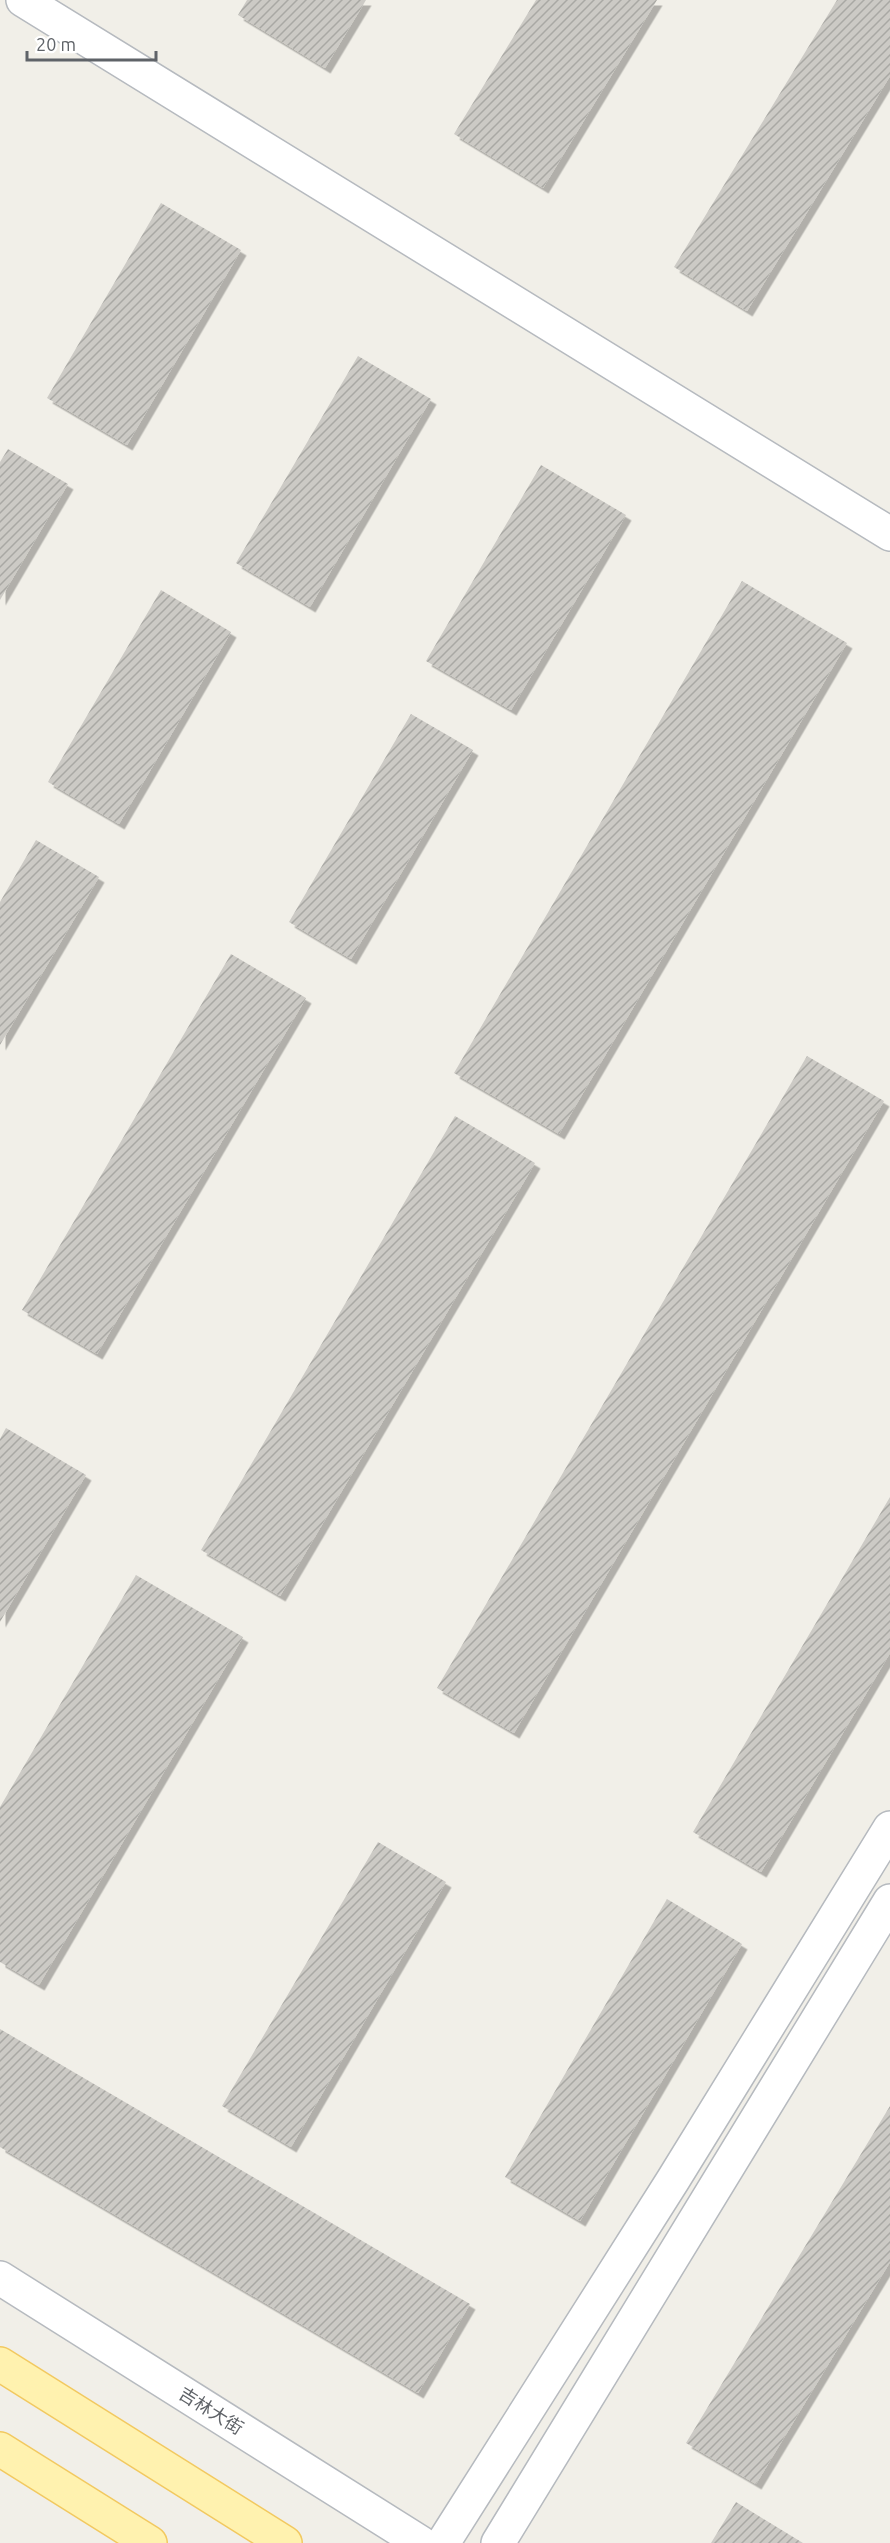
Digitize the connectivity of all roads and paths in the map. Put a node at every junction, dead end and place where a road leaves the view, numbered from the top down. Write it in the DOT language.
graph roads {
  1 [pos="23,0"];
  2 [pos="890,534"];
  3 [pos="890,1828"];
  4 [pos="890,1901"];
  5 [pos="0,2278"];
  6 [pos="0,2364"];
  7 [pos="0,2449"];
  8 [pos="150,2543"];
  9 [pos="285,2543"];
  10 [pos="421,2543"];
  11 [pos="443,2543"];
  12 [pos="498,2543"];
  1 -- 2 [label="main road"];
  3 -- 11 [label="main road"];
  4 -- 12 [label="main road"];
  5 -- 10 [label="main road, 吉林大街"];
  6 -- 9 [label="main road"];
  7 -- 8 [label="main road"];
}
